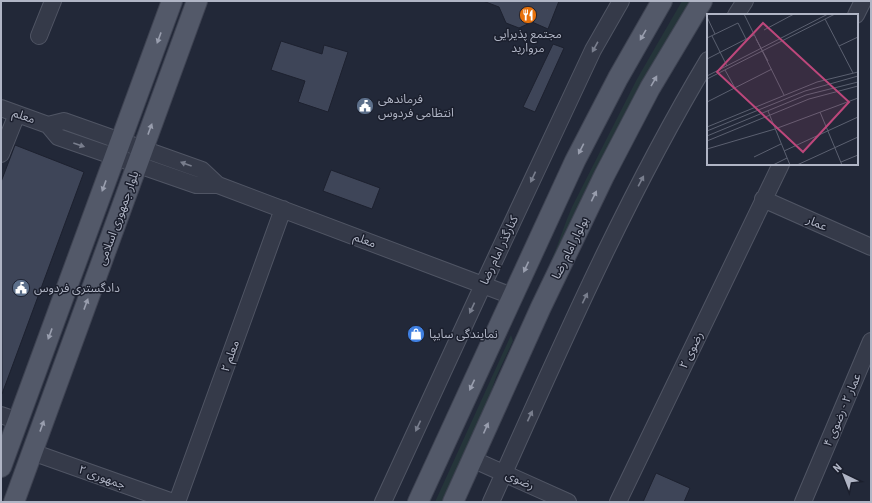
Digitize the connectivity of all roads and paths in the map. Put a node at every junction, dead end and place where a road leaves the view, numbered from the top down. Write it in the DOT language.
graph roads {
  1 [pos="52,1"];
  2 [pos="172,1"];
  3 [pos="197,1"];
  4 [pos="621,1"];
  5 [pos="662,1"];
  6 [pos="702,1"];
  7 [pos="745,1"];
  8 [pos="863,1"];
  9 [pos="737,14"];
  10 [pos="856,14"];
  11 [pos="39,36"];
  12 [pos="707,62"];
  13 [pos="1,108"];
  14 [pos="17,114"];
  15 [pos="118,149"];
  16 [pos="1,154"];
  17 [pos="140,157"];
  18 [pos="780,165"];
  19 [pos="763,199"];
  20 [pos="283,209"];
  21 [pos="871,247"];
  22 [pos="483,285"];
  23 [pos="512,296"];
  24 [pos="541,307"];
  25 [pos="871,341"];
  26 [pos="10,418"];
  27 [pos="32,452"];
  28 [pos="472,459"];
  29 [pos="1,467"];
  30 [pos="504,473"];
  31 [pos="14,502"];
  32 [pos="173,502"];
  33 [pos="177,502"];
  34 [pos="384,502"];
  35 [pos="418,502"];
  36 [pos="452,502"];
  37 [pos="491,502"];
  38 [pos="568,502"];
  39 [pos="618,502"];
  40 [pos="803,502"];
  1 -- 11 [label="street"];
  2 -- 15 [label="main road, بلوار جمهوری اسلامی, one-way"];
  17 -- 3 [label="main road, بلوار جمهوری اسلامی, one-way"];
  4 -- 22 [label="street, کنارگذر امام رضا, one-way"];
  5 -- 23 [label="main road, one-way"];
  24 -- 6 [label="main road, بولوار امام رضا, one-way"];
  7 -- 9 [label="street"];
  8 -- 10 [label="street"];
  30 -- 12 [label="street, one-way"];
  13 -- 14 [label="street, معلم"];
  14 -- 15 [label="street, معلم"];
  14 -- 16 [label="street"];
  15 -- 17 [label="street, معلم"];
  15 -- 26 [label="main road, بلوار جمهوری اسلامی, one-way"];
  17 -- 20 [label="street, معلم"];
  27 -- 17 [label="main road, بلوار جمهوری اسلامی, one-way"];
  18 -- 19 [label="street, رضوی ۲"];
  19 -- 21 [label="street, عمار"];
  19 -- 39 [label="street, رضوی ۲"];
  20 -- 22 [label="street, معلم"];
  20 -- 33 [label="street, معلم ۲"];
  22 -- 23 [label="street, معلم"];
  22 -- 34 [label="street, کنارگذر امام رضا, one-way"];
  23 -- 24 [label="main road"];
  23 -- 35 [label="main road, one-way"];
  28 -- 24 [label="main road, بولوار امام رضا, one-way"];
  25 -- 40 [label="street, عمار ۲ - رضوی ۴"];
  26 -- 29 [label="main road, بلوار جمهوری اسلامی"];
  27 -- 31 [label="main road, بلوار جمهوری اسلامی"];
  27 -- 32 [label="street, جمهوری ۲"];
  28 -- 30 [label="street, رضوی"];
  28 -- 36 [label="main road, بولوار امام رضا"];
  30 -- 37 [label="street"];
  30 -- 38 [label="street, رضوی"];
}
